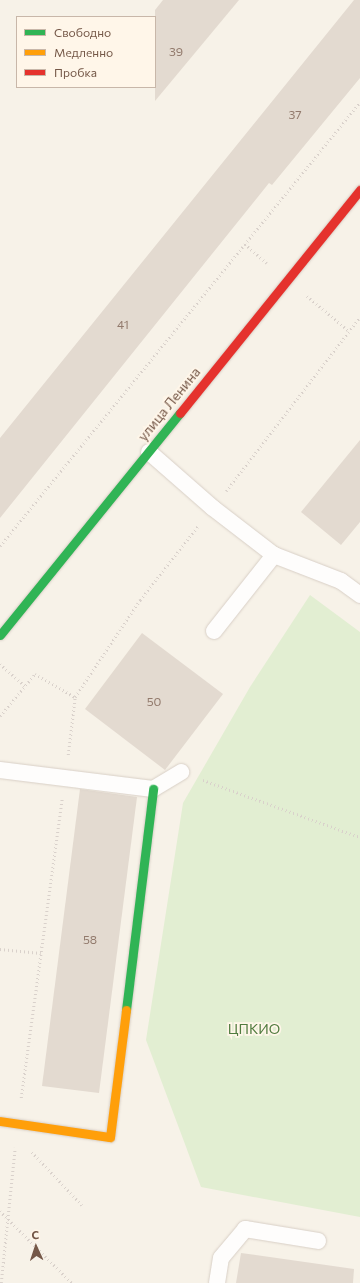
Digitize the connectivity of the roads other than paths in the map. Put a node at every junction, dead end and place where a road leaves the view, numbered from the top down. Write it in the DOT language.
graph roads {
  1 [pos="360,190"];
  2 [pos="149,452"];
  3 [pos="274,555"];
  4 [pos="360,595"];
  5 [pos="214,631"];
  6 [pos="0,635"];
  7 [pos="0,770"];
  8 [pos="181,772"];
  9 [pos="153,789"];
  10 [pos="0,1121"];
  11 [pos="318,1241"];
  12 [pos="217,1283"];
  1 -- 2 [label="street, улица Ленина"];
  2 -- 3 [label="lane"];
  2 -- 6 [label="street, улица Ленина"];
  3 -- 4 [label="lane"];
  3 -- 5 [label="lane"];
  7 -- 9 [label="lane"];
  8 -- 9 [label="lane"];
  9 -- 10 [label="street"];
  11 -- 12 [label="lane"];
}
